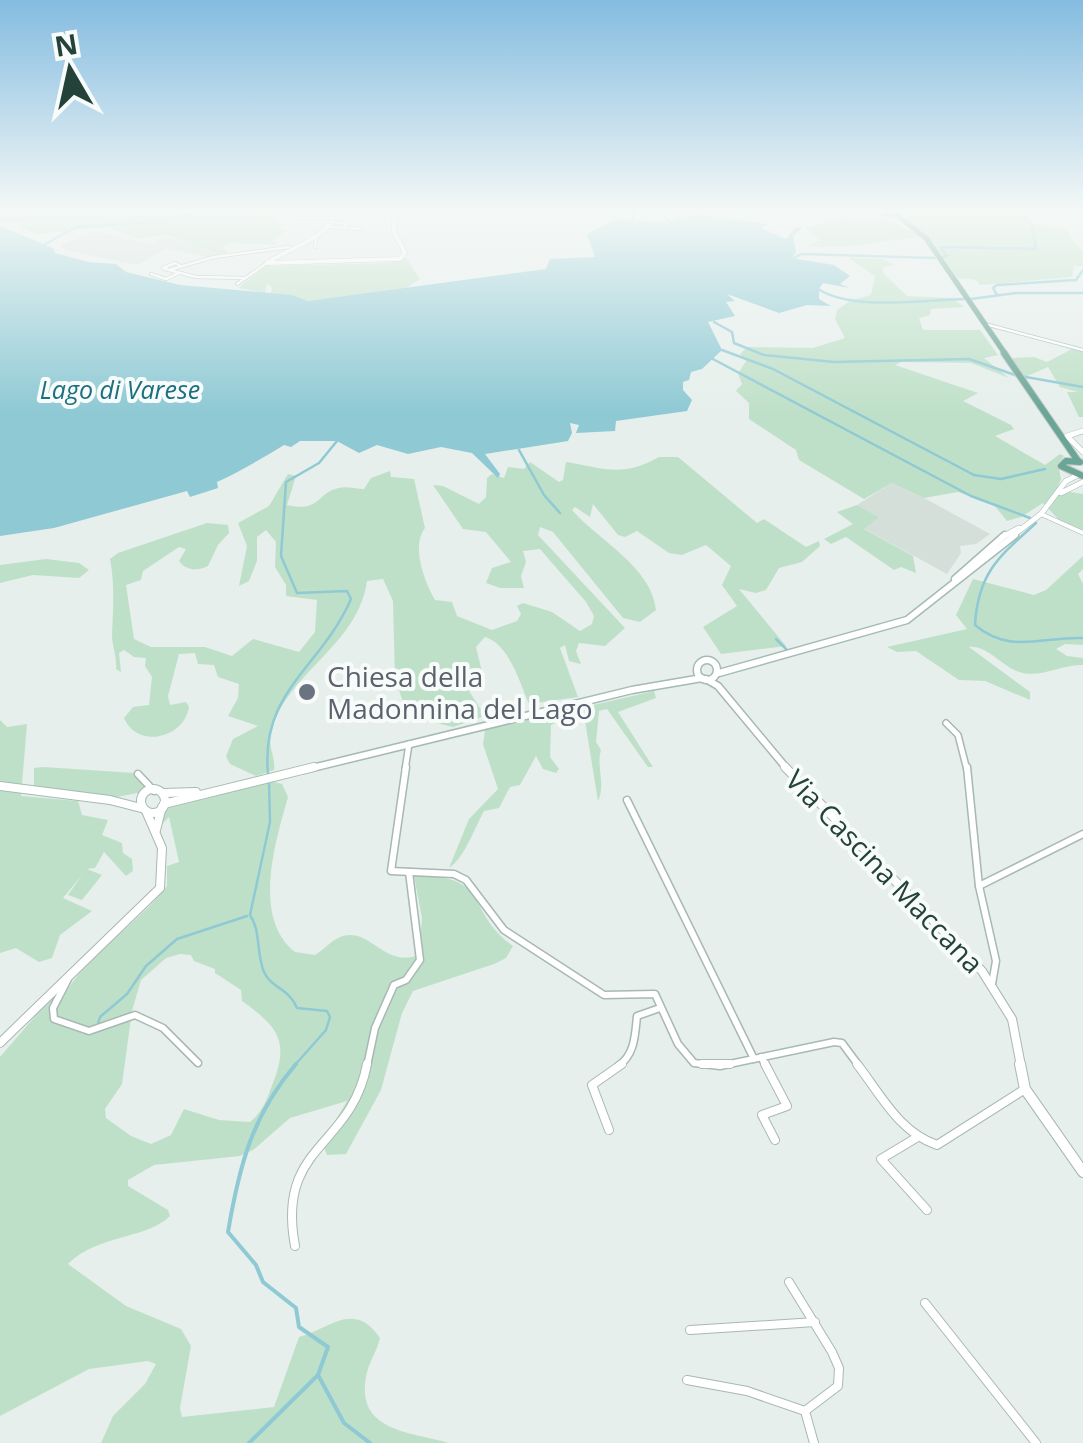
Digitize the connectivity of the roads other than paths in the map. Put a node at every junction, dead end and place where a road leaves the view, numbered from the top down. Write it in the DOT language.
graph roads {
  1 [pos="246,278"];
  2 [pos="953,278"];
  3 [pos="237,284"];
  4 [pos="983,322"];
  5 [pos="1009,332"];
  6 [pos="992,335"];
  7 [pos="1083,350"];
  8 [pos="1083,431"];
  9 [pos="1064,444"];
  10 [pos="1083,452"];
  11 [pos="1081,462"];
  12 [pos="1064,466"];
  13 [pos="1081,478"];
  14 [pos="1066,481"];
  15 [pos="1056,497"];
  16 [pos="1041,514"];
  17 [pos="1028,524"];
  18 [pos="1083,533"];
  19 [pos="1004,543"];
  20 [pos="981,554"];
  21 [pos="972,570"];
  22 [pos="937,598"];
  23 [pos="715,664"];
  24 [pos="747,664"];
  25 [pos="694,670"];
  26 [pos="704,678"];
  27 [pos="718,678"];
  28 [pos="671,682"];
  29 [pos="946,723"];
  30 [pos="409,744"];
  31 [pos="138,774"];
  32 [pos="0,786"];
  33 [pos="217,790"];
  34 [pos="158,792"];
  35 [pos="144,796"];
  36 [pos="110,800"];
  37 [pos="627,800"];
  38 [pos="163,806"];
  39 [pos="143,810"];
  40 [pos="156,831"];
  41 [pos="1083,834"];
  42 [pos="409,872"];
  43 [pos="979,886"];
  44 [pos="69,977"];
  45 [pos="992,984"];
  46 [pos="660,1008"];
  47 [pos="0,1043"];
  48 [pos="758,1058"];
  49 [pos="198,1064"];
  50 [pos="1025,1090"];
  51 [pos="609,1130"];
  52 [pos="916,1138"];
  53 [pos="774,1140"];
  54 [pos="1083,1172"];
  55 [pos="927,1210"];
  56 [pos="295,1246"];
  57 [pos="789,1282"];
  58 [pos="925,1303"];
  59 [pos="814,1322"];
  60 [pos="690,1330"];
  61 [pos="687,1380"];
  62 [pos="806,1411"];
  63 [pos="814,1443"];
  64 [pos="1036,1443"];
  1 -- 3 [label="street"];
  2 -- 4 [label="main road"];
  4 -- 5 [label="street"];
  4 -- 6 [label="main road"];
  5 -- 6 [label="street"];
  5 -- 7 [label="street"];
  6 -- 9 [label="main road"];
  8 -- 10 [label="main road"];
  9 -- 11 [label="main road"];
  9 -- 12 [label="main road"];
  11 -- 12 [label="main road"];
  12 -- 13 [label="main road"];
  12 -- 14 [label="main road"];
  13 -- 14 [label="main road"];
  13 -- 15 [label="main road"];
  14 -- 15 [label="main road"];
  15 -- 16 [label="main road"];
  16 -- 17 [label="main road"];
  16 -- 18 [label="street"];
  17 -- 19 [label="main road"];
  17 -- 20 [label="main road"];
  19 -- 20 [label="main road"];
  19 -- 21 [label="main road"];
  20 -- 21 [label="main road"];
  20 -- 22 [label="main road"];
  21 -- 22 [label="main road"];
  22 -- 24 [label="main road"];
  23 -- 24 [label="main road"];
  23 -- 25 [label="main road"];
  23 -- 27 [label="main road"];
  24 -- 27 [label="main road"];
  25 -- 26 [label="main road, Via Cascina Maccana"];
  25 -- 28 [label="main road"];
  26 -- 27 [label="main road, Via Cascina Maccana"];
  26 -- 28 [label="main road"];
  27 -- 45 [label="main road, Via Cascina Maccana"];
  28 -- 30 [label="main road"];
  29 -- 43 [label="street"];
  30 -- 33 [label="main road"];
  30 -- 42 [label="street"];
  31 -- 34 [label="street"];
  32 -- 36 [label="main road"];
  33 -- 34 [label="main road"];
  33 -- 38 [label="main road"];
  34 -- 35 [label="main road"];
  34 -- 38 [label="main road"];
  35 -- 36 [label="main road"];
  35 -- 39 [label="main road"];
  36 -- 39 [label="main road"];
  37 -- 48 [label="street"];
  38 -- 39 [label="main road"];
  38 -- 40 [label="main road"];
  39 -- 40 [label="main road"];
  40 -- 44 [label="main road"];
  41 -- 43 [label="street"];
  42 -- 46 [label="street"];
  42 -- 56 [label="street"];
  43 -- 45 [label="street"];
  44 -- 47 [label="main road"];
  44 -- 49 [label="street"];
  45 -- 50 [label="main road, Via Cascina Maccana"];
  46 -- 48 [label="street"];
  46 -- 51 [label="street"];
  48 -- 52 [label="street"];
  48 -- 53 [label="street"];
  50 -- 52 [label="street"];
  50 -- 54 [label="main road, Via Cascina Maccana"];
  52 -- 55 [label="street"];
  57 -- 59 [label="street"];
  58 -- 64 [label="street"];
  59 -- 60 [label="street"];
  59 -- 62 [label="street"];
  61 -- 62 [label="street"];
  62 -- 63 [label="street"];
}
